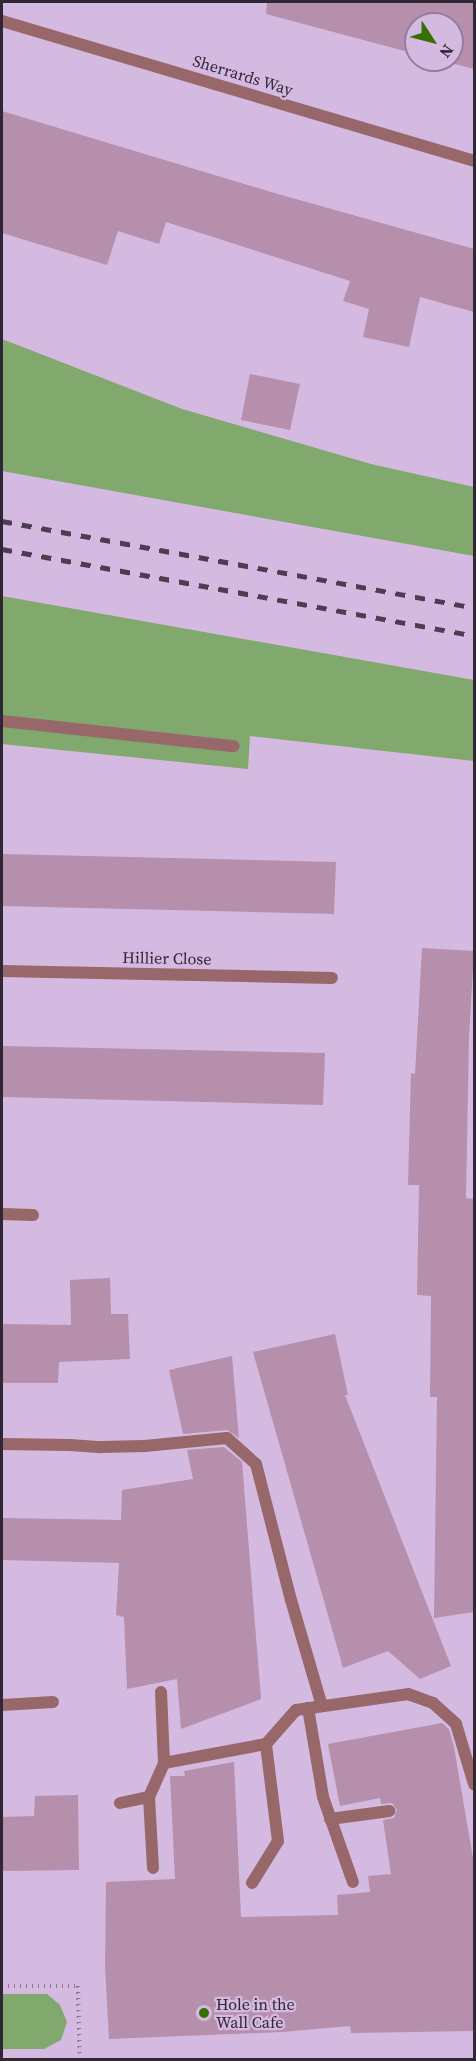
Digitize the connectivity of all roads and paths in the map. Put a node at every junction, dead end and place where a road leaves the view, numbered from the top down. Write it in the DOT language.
graph roads {
  1 [pos="2,21"];
  2 [pos="474,161"];
  3 [pos="2,722"];
  4 [pos="234,746"];
  5 [pos="2,970"];
  6 [pos="332,978"];
  7 [pos="2,1214"];
  8 [pos="33,1215"];
  9 [pos="2,1444"];
  10 [pos="161,1692"];
  11 [pos="53,1702"];
  12 [pos="2,1705"];
  13 [pos="322,1706"];
  14 [pos="308,1708"];
  15 [pos="266,1744"];
  16 [pos="164,1763"];
  17 [pos="474,1784"];
  18 [pos="149,1797"];
  19 [pos="120,1803"];
  20 [pos="389,1811"];
  21 [pos="330,1819"];
  22 [pos="153,1868"];
  23 [pos="252,1882"];
  24 [pos="353,1882"];
  25 [pos="2,1986"];
  26 [pos="80,2060"];
  1 -- 2 [label="street, Sherrards Way"];
  3 -- 4 [label="street"];
  5 -- 6 [label="street, Hillier Close"];
  7 -- 8 [label="street"];
  9 -- 13 [label="street"];
  10 -- 16 [label="street"];
  11 -- 12 [label="street"];
  13 -- 14 [label="street"];
  13 -- 17 [label="street"];
  14 -- 15 [label="street"];
  14 -- 21 [label="street"];
  15 -- 16 [label="street"];
  15 -- 23 [label="street"];
  16 -- 18 [label="street"];
  18 -- 19 [label="street"];
  18 -- 22 [label="street"];
  20 -- 21 [label="street"];
  21 -- 24 [label="street"];
  25 -- 26 [label="path"];
}
